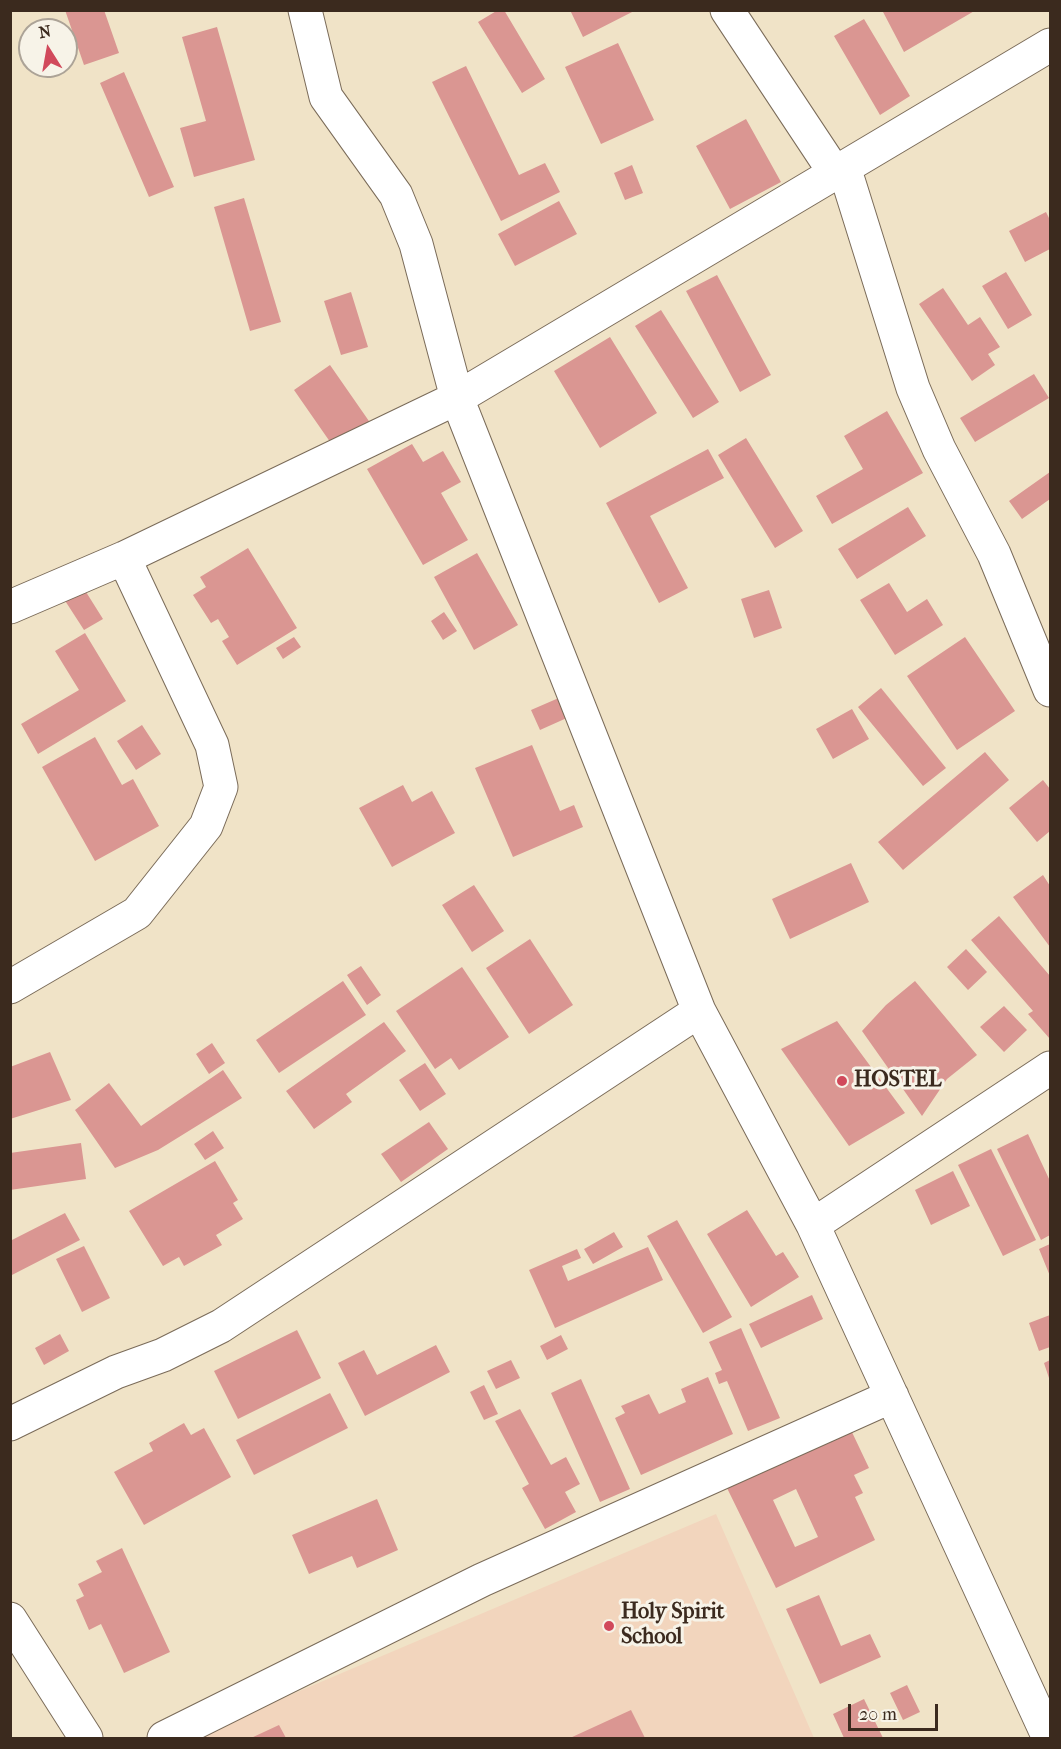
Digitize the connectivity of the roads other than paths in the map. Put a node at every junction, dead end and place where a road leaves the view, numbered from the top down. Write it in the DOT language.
graph roads {
  1 [pos="305,10"];
  2 [pos="727,10"];
  3 [pos="1050,45"];
  4 [pos="840,170"];
  5 [pos="457,398"];
  6 [pos="124,558"];
  7 [pos="10,607"];
  8 [pos="1050,690"];
  9 [pos="10,987"];
  10 [pos="699,1011"];
  11 [pos="1050,1068"];
  12 [pos="813,1225"];
  13 [pos="892,1396"];
  14 [pos="10,1424"];
  15 [pos="10,1619"];
  16 [pos="86,1738"];
  17 [pos="164,1738"];
  18 [pos="1049,1738"];
  1 -- 5 [label="street"];
  2 -- 4 [label="street"];
  3 -- 4 [label="street"];
  4 -- 5 [label="street"];
  4 -- 8 [label="street"];
  5 -- 6 [label="street"];
  5 -- 10 [label="street"];
  6 -- 7 [label="street"];
  6 -- 9 [label="street"];
  10 -- 12 [label="street"];
  10 -- 14 [label="street"];
  11 -- 12 [label="street"];
  12 -- 13 [label="street"];
  13 -- 17 [label="street"];
  13 -- 18 [label="street"];
  15 -- 16 [label="street"];
}
